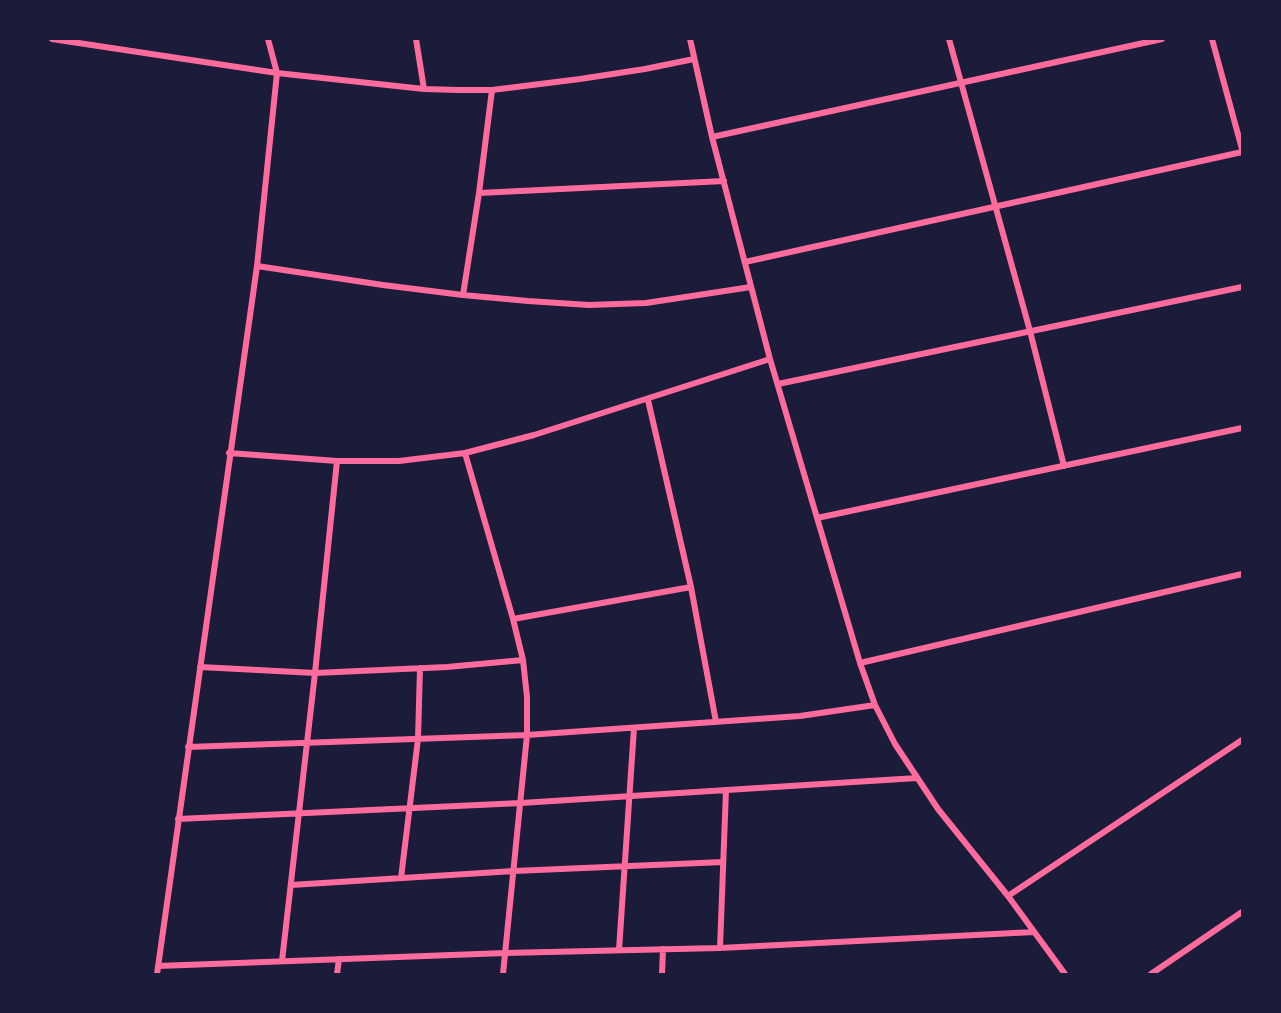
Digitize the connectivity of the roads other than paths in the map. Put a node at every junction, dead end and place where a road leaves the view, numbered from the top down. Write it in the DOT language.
graph roads {
  1 [pos="52,39"];
  2 [pos="268,39"];
  3 [pos="416,39"];
  4 [pos="690,39"];
  5 [pos="949,39"];
  6 [pos="1162,39"];
  7 [pos="1212,39"];
  8 [pos="694,59"];
  9 [pos="277,73"];
  10 [pos="961,83"];
  11 [pos="424,89"];
  12 [pos="492,90"];
  13 [pos="712,137"];
  14 [pos="1242,150"];
  15 [pos="724,181"];
  16 [pos="479,193"];
  17 [pos="996,206"];
  18 [pos="745,262"];
  19 [pos="257,266"];
  20 [pos="751,287"];
  21 [pos="1242,287"];
  22 [pos="463,295"];
  23 [pos="1030,331"];
  24 [pos="770,359"];
  25 [pos="778,384"];
  26 [pos="648,400"];
  27 [pos="1242,428"];
  28 [pos="229,453"];
  29 [pos="465,453"];
  30 [pos="337,461"];
  31 [pos="1064,466"];
  32 [pos="817,518"];
  33 [pos="1242,574"];
  34 [pos="691,587"];
  35 [pos="513,619"];
  36 [pos="523,660"];
  37 [pos="860,663"];
  38 [pos="200,667"];
  39 [pos="420,668"];
  40 [pos="315,673"];
  41 [pos="875,705"];
  42 [pos="716,722"];
  43 [pos="634,728"];
  44 [pos="527,735"];
  45 [pos="418,739"];
  46 [pos="1242,740"];
  47 [pos="308,743"];
  48 [pos="188,747"];
  49 [pos="917,778"];
  50 [pos="726,790"];
  51 [pos="630,796"];
  52 [pos="521,803"];
  53 [pos="410,808"];
  54 [pos="300,813"];
  55 [pos="178,819"];
  56 [pos="723,862"];
  57 [pos="625,867"];
  58 [pos="514,871"];
  59 [pos="401,878"];
  60 [pos="291,885"];
  61 [pos="1008,896"];
  62 [pos="1242,912"];
  63 [pos="1034,932"];
  64 [pos="720,948"];
  65 [pos="663,949"];
  66 [pos="619,950"];
  67 [pos="505,953"];
  68 [pos="339,959"];
  69 [pos="282,961"];
  70 [pos="158,966"];
  71 [pos="157,974"];
  72 [pos="337,974"];
  73 [pos="503,974"];
  74 [pos="662,974"];
  75 [pos="1065,974"];
  76 [pos="1151,974"];
  1 -- 9 [label="street"];
  2 -- 9 [label="street"];
  3 -- 11 [label="street"];
  4 -- 8 [label="street"];
  5 -- 10 [label="street"];
  6 -- 10 [label="street"];
  7 -- 14 [label="street"];
  8 -- 12 [label="street"];
  8 -- 13 [label="street"];
  9 -- 11 [label="street"];
  9 -- 19 [label="street"];
  10 -- 13 [label="street"];
  10 -- 17 [label="street"];
  11 -- 12 [label="street"];
  12 -- 16 [label="street"];
  13 -- 15 [label="street"];
  14 -- 17 [label="street"];
  15 -- 16 [label="street"];
  15 -- 18 [label="street"];
  16 -- 22 [label="street"];
  17 -- 18 [label="street"];
  17 -- 23 [label="street"];
  18 -- 20 [label="street"];
  19 -- 22 [label="street"];
  19 -- 28 [label="street"];
  20 -- 22 [label="street"];
  20 -- 24 [label="street"];
  21 -- 23 [label="street"];
  23 -- 25 [label="street"];
  23 -- 31 [label="street"];
  24 -- 25 [label="street"];
  24 -- 26 [label="street"];
  25 -- 32 [label="street"];
  26 -- 29 [label="street"];
  26 -- 34 [label="street"];
  27 -- 31 [label="street"];
  28 -- 30 [label="street"];
  28 -- 38 [label="street"];
  29 -- 30 [label="street"];
  29 -- 35 [label="street"];
  30 -- 40 [label="street"];
  31 -- 32 [label="street"];
  32 -- 37 [label="street"];
  33 -- 37 [label="street"];
  34 -- 35 [label="street"];
  34 -- 42 [label="street"];
  35 -- 36 [label="street"];
  36 -- 39 [label="street"];
  36 -- 44 [label="street"];
  37 -- 41 [label="street"];
  38 -- 40 [label="street"];
  38 -- 48 [label="street"];
  39 -- 40 [label="street"];
  39 -- 45 [label="street"];
  40 -- 47 [label="street"];
  41 -- 42 [label="street"];
  41 -- 49 [label="street"];
  42 -- 43 [label="street"];
  43 -- 44 [label="street"];
  43 -- 51 [label="street"];
  44 -- 45 [label="street"];
  44 -- 52 [label="street"];
  45 -- 47 [label="street"];
  45 -- 53 [label="street"];
  46 -- 61 [label="street"];
  47 -- 48 [label="street"];
  47 -- 54 [label="street"];
  48 -- 55 [label="street"];
  49 -- 50 [label="street"];
  49 -- 61 [label="street"];
  50 -- 51 [label="street"];
  50 -- 56 [label="street"];
  51 -- 52 [label="street"];
  51 -- 57 [label="street"];
  52 -- 53 [label="street"];
  52 -- 58 [label="street"];
  53 -- 54 [label="street"];
  53 -- 59 [label="street"];
  54 -- 55 [label="street"];
  54 -- 60 [label="street"];
  55 -- 70 [label="street"];
  56 -- 57 [label="street"];
  56 -- 64 [label="street"];
  57 -- 58 [label="street"];
  57 -- 66 [label="street"];
  58 -- 59 [label="street"];
  58 -- 67 [label="street"];
  59 -- 60 [label="street"];
  60 -- 69 [label="street"];
  61 -- 63 [label="street"];
  62 -- 76 [label="street"];
  63 -- 64 [label="street"];
  63 -- 75 [label="street"];
  64 -- 65 [label="street"];
  65 -- 66 [label="street"];
  65 -- 74 [label="street"];
  66 -- 67 [label="street"];
  67 -- 68 [label="street"];
  67 -- 73 [label="street"];
  68 -- 69 [label="street"];
  68 -- 72 [label="street"];
  69 -- 70 [label="street"];
  70 -- 71 [label="street"];
}
